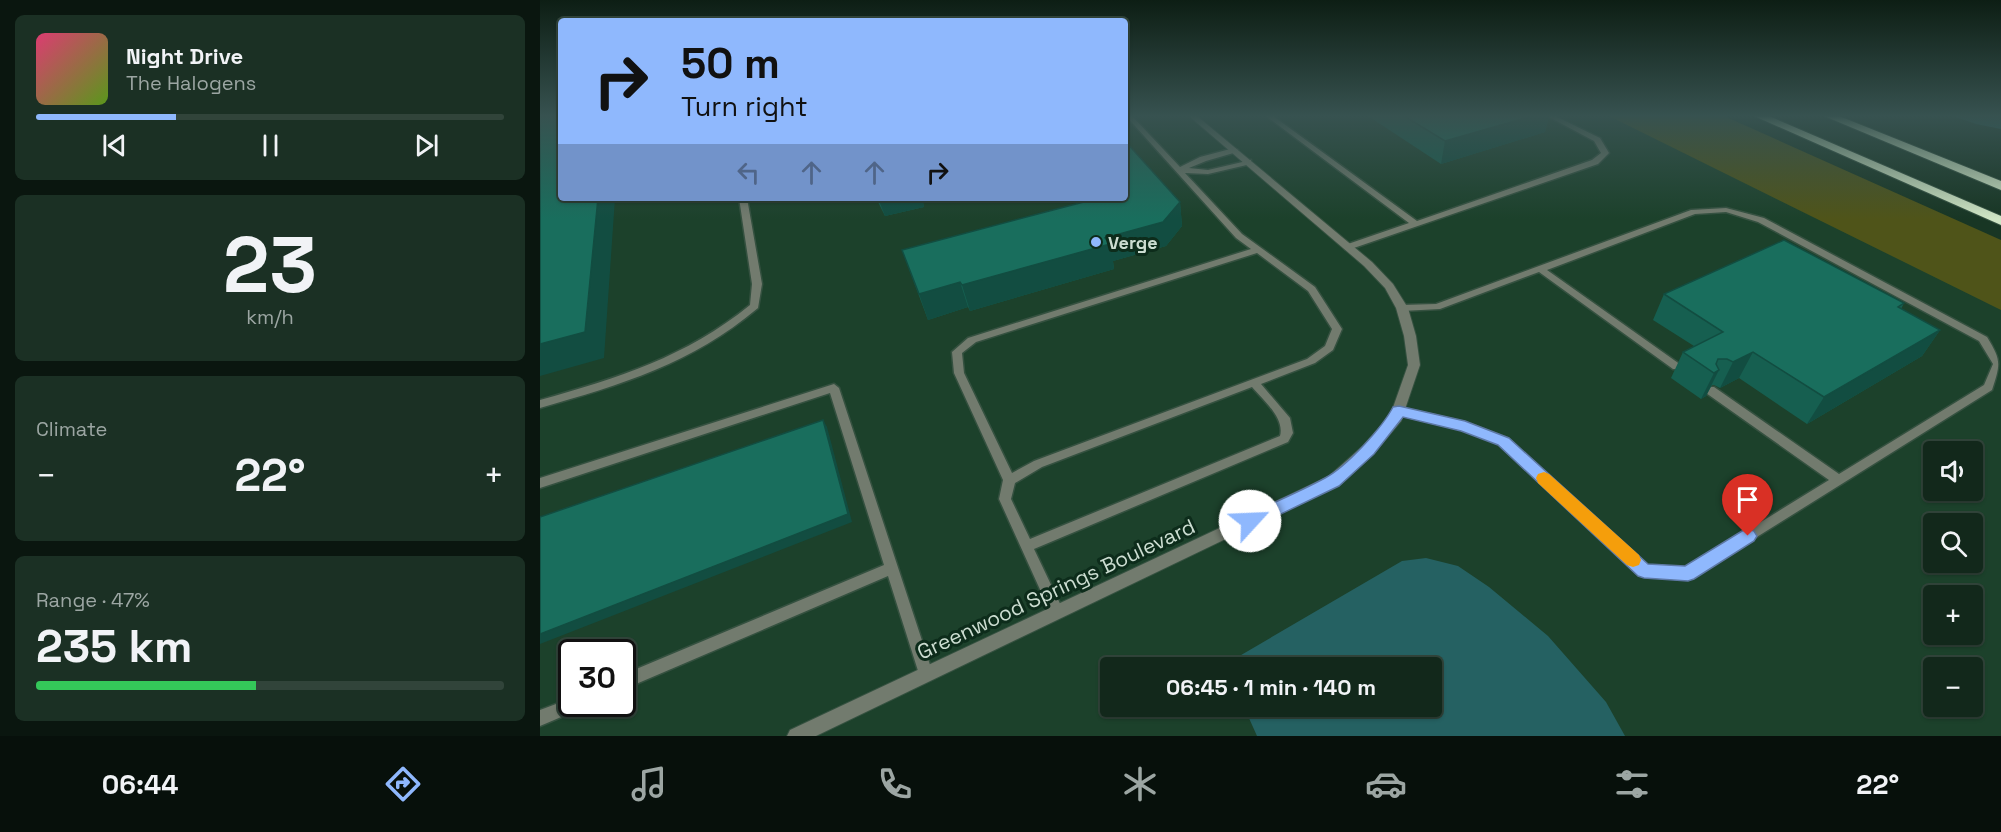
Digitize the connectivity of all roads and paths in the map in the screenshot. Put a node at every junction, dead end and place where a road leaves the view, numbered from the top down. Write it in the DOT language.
graph roads {
  1 [pos="1161,150"];
  2 [pos="1233,150"];
  3 [pos="1234,150"];
  4 [pos="1316,150"];
  5 [pos="1603,150"];
  6 [pos="1840,150"];
  7 [pos="1914,150"];
  8 [pos="1248,162"];
  9 [pos="1180,170"];
  10 [pos="2001,186"];
  11 [pos="743,201"];
  12 [pos="2001,221"];
  13 [pos="1416,224"];
  14 [pos="1348,247"];
  15 [pos="1258,250"];
  16 [pos="1540,269"];
  17 [pos="1402,308"];
  18 [pos="1677,367"];
  19 [pos="1254,382"];
  20 [pos="1710,390"];
  21 [pos="540,404"];
  22 [pos="1399,411"];
  23 [pos="1009,480"];
  24 [pos="1838,480"];
  25 [pos="540,483"];
  26 [pos="1027,546"];
  27 [pos="891,568"];
  28 [pos="1057,612"];
  29 [pos="926,674"];
  30 [pos="636,677"];
  31 [pos="558,711"];
  32 [pos="540,718"];
  33 [pos="796,736"];
  1 -- 9 [label="lane"];
  2 -- 9 [label="lane"];
  3 -- 8 [label="street"];
  4 -- 13 [label="lane"];
  5 -- 13 [label="lane"];
  6 -- 12 [label="highway"];
  7 -- 10 [label="highway"];
  8 -- 9 [label="lane"];
  8 -- 14 [label="street"];
  9 -- 15 [label="lane"];
  11 -- 21 [label="lane"];
  13 -- 14 [label="lane"];
  14 -- 17 [label="street"];
  15 -- 19 [label="lane"];
  15 -- 23 [label="lane"];
  16 -- 17 [label="lane"];
  16 -- 18 [label="lane"];
  16 -- 24 [label="lane"];
  17 -- 22 [label="street, Greenwood Springs Boulevard"];
  19 -- 23 [label="lane"];
  19 -- 26 [label="lane"];
  20 -- 24 [label="lane"];
  22 -- 24 [label="lane"];
  22 -- 28 [label="street, Greenwood Springs Boulevard"];
  23 -- 26 [label="lane"];
  25 -- 27 [label="lane"];
  26 -- 28 [label="lane"];
  27 -- 29 [label="lane"];
  27 -- 30 [label="lane"];
  28 -- 29 [label="street, Greenwood Springs Boulevard"];
  29 -- 33 [label="street, Greenwood Springs Boulevard"];
  31 -- 32 [label="lane"];
}
